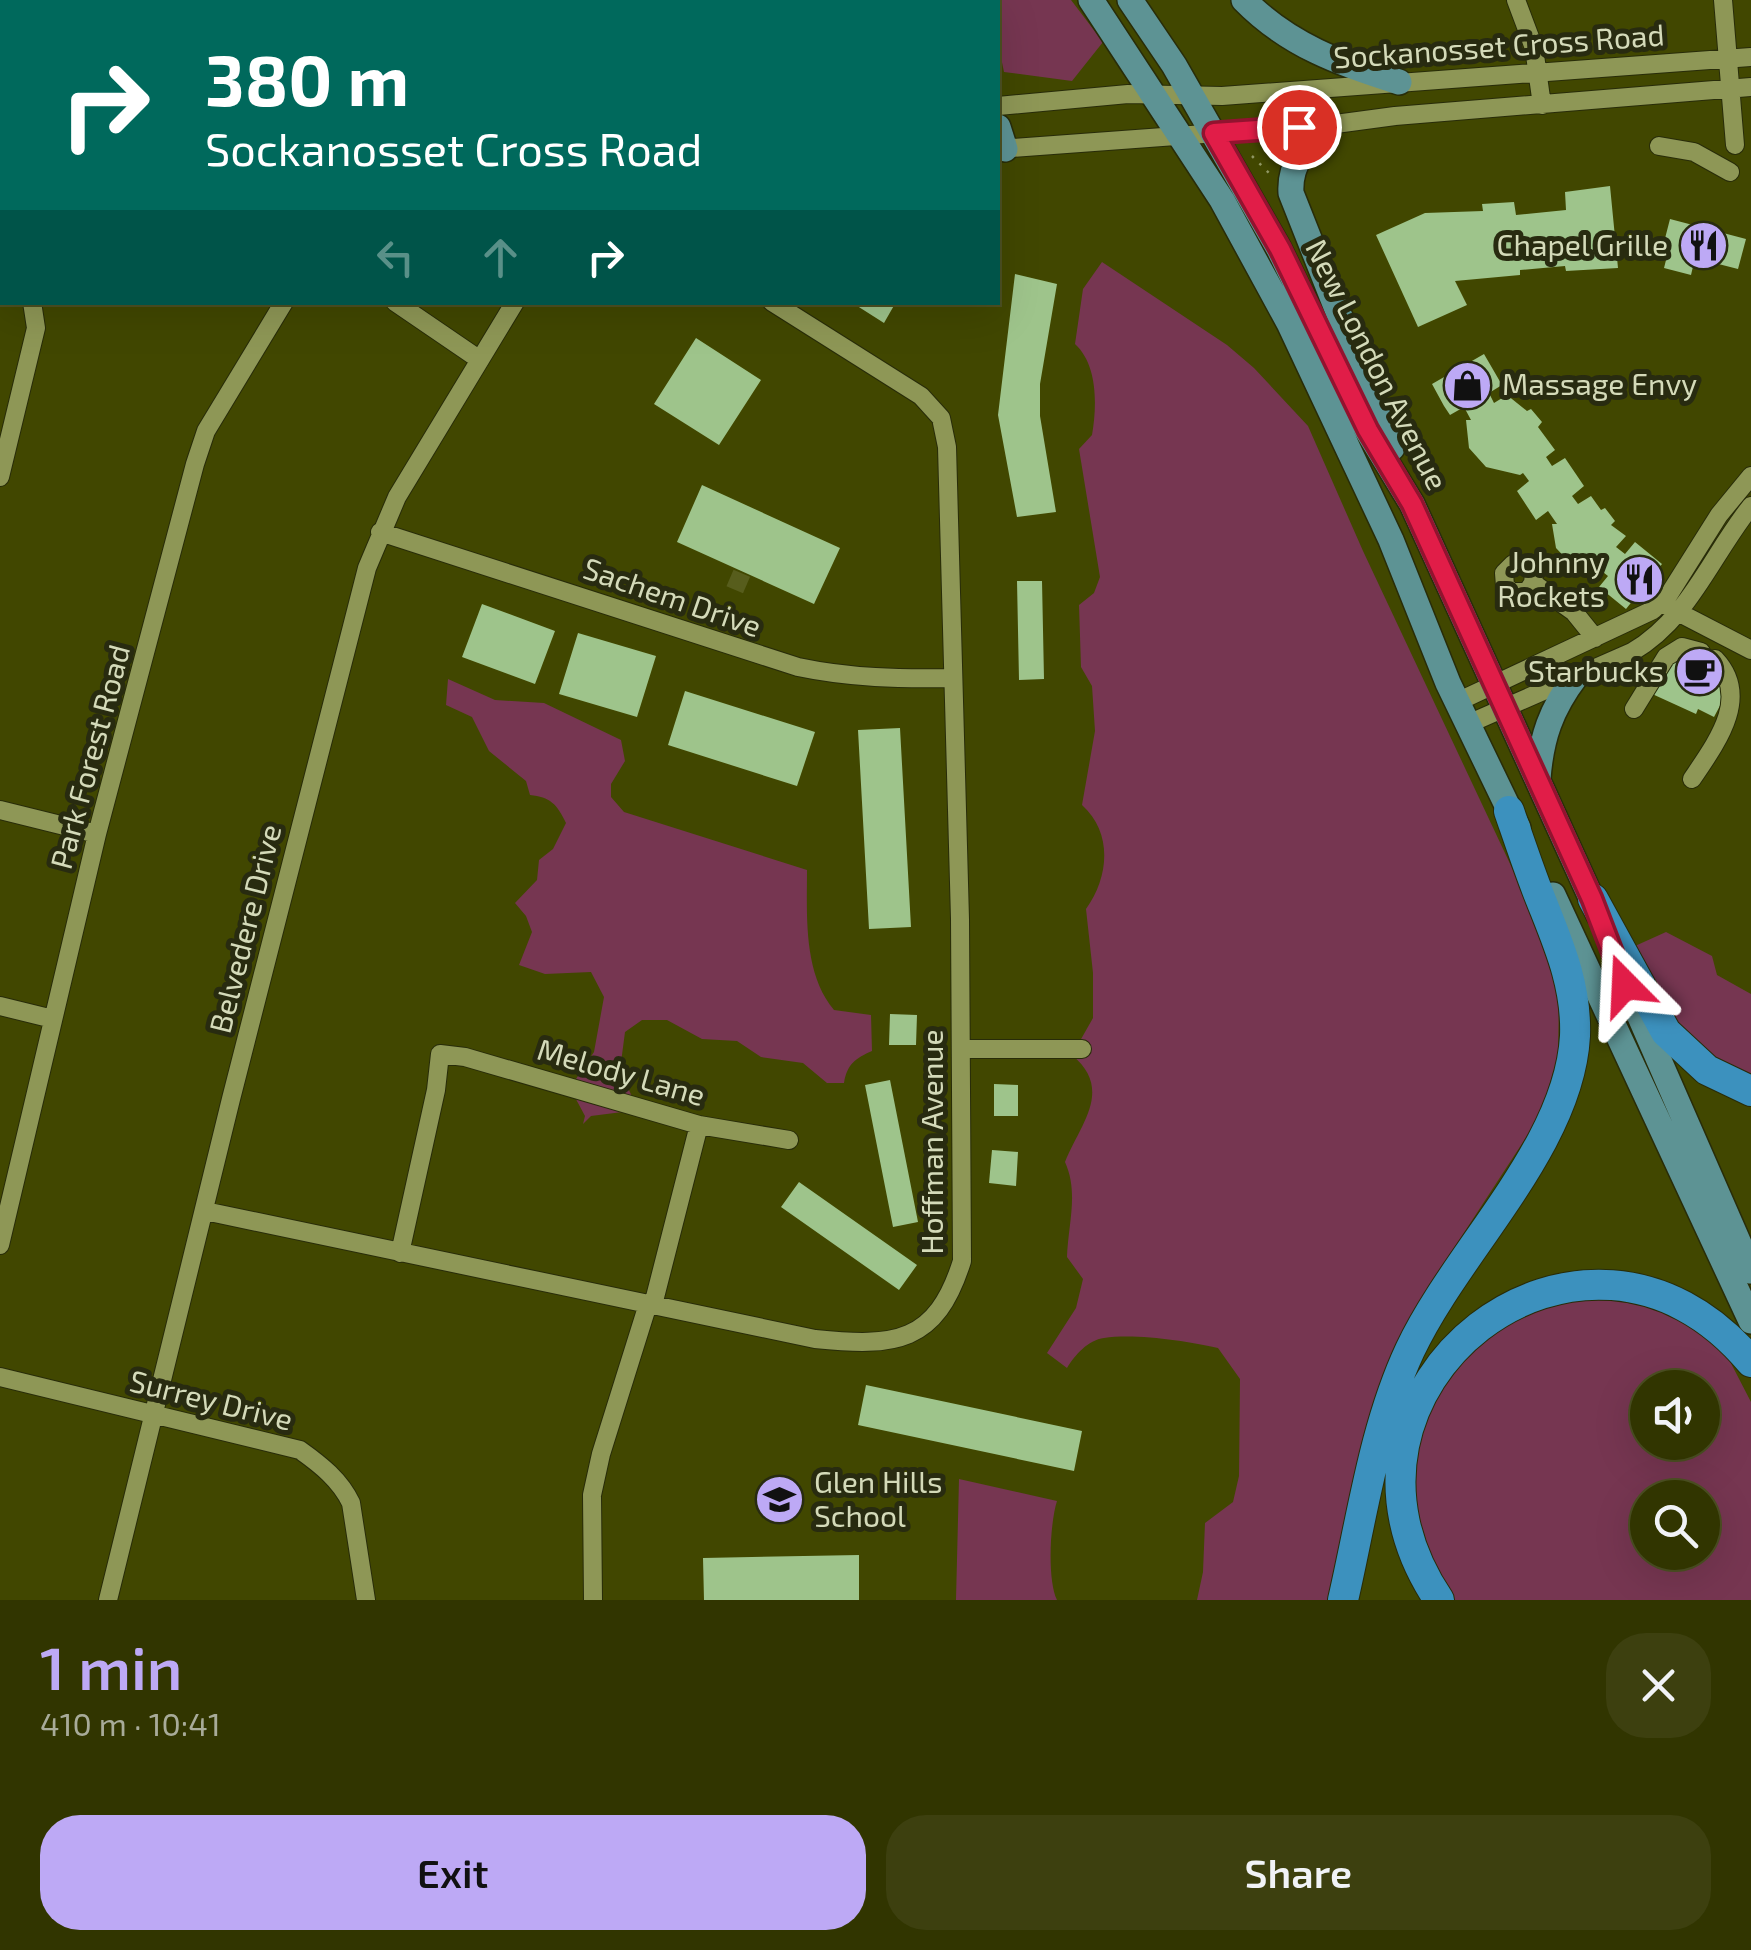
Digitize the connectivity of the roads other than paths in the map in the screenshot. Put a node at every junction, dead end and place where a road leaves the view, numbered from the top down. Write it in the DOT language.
graph roads {
  1 [pos="1090,0"];
  2 [pos="1130,0"];
  3 [pos="1244,0"];
  4 [pos="1516,0"];
  5 [pos="1722,0"];
  6 [pos="1751,57"];
  7 [pos="1729,58"];
  8 [pos="1538,72"];
  9 [pos="1399,82"];
  10 [pos="1751,87"];
  11 [pos="1729,88"];
  12 [pos="1155,94"];
  13 [pos="1191,94"];
  14 [pos="1542,105"];
  15 [pos="1000,106"];
  16 [pos="1328,125"];
  17 [pos="1214,133"];
  18 [pos="1182,136"];
  19 [pos="1000,142"];
  20 [pos="1734,145"];
  21 [pos="1659,146"];
  22 [pos="1730,172"];
  23 [pos="32,305"];
  24 [pos="282,305"];
  25 [pos="399,305"];
  26 [pos="514,305"];
  27 [pos="777,305"];
  28 [pos="480,360"];
  29 [pos="1751,476"];
  30 [pos="0,478"];
  31 [pos="1412,504"];
  32 [pos="1751,506"];
  33 [pos="380,532"];
  34 [pos="1533,583"];
  35 [pos="1661,603"];
  36 [pos="1679,614"];
  37 [pos="1595,638"];
  38 [pos="1751,650"];
  39 [pos="1576,676"];
  40 [pos="953,678"];
  41 [pos="1500,696"];
  42 [pos="1634,708"];
  43 [pos="1463,713"];
  44 [pos="1538,779"];
  45 [pos="1692,779"];
  46 [pos="0,810"];
  47 [pos="1510,811"];
  48 [pos="97,834"];
  49 [pos="1592,899"];
  50 [pos="0,1006"];
  51 [pos="53,1019"];
  52 [pos="962,1049"];
  53 [pos="1082,1049"];
  54 [pos="1751,1091"];
  55 [pos="699,1125"];
  56 [pos="789,1140"];
  57 [pos="205,1211"];
  58 [pos="0,1245"];
  59 [pos="400,1254"];
  60 [pos="1751,1271"];
  61 [pos="650,1305"];
  62 [pos="1751,1321"];
  63 [pos="1751,1362"];
  64 [pos="0,1377"];
  65 [pos="154,1415"];
  66 [pos="108,1600"];
  67 [pos="366,1600"];
  68 [pos="593,1600"];
  69 [pos="1343,1600"];
  70 [pos="1440,1600"];
  1 -- 12 [label="main road, New London Avenue"];
  2 -- 13 [label="main road, New London Avenue"];
  3 -- 9 [label="main road"];
  4 -- 8 [label="street"];
  5 -- 7 [label="street"];
  6 -- 7 [label="street, Sockanosset Cross Road"];
  7 -- 8 [label="street, Sockanosset Cross Road"];
  7 -- 11 [label="street"];
  8 -- 9 [label="street, Sockanosset Cross Road"];
  8 -- 14 [label="street"];
  9 -- 13 [label="street, Sockanosset Cross Road"];
  10 -- 11 [label="street, Sockanosset Cross Road"];
  11 -- 14 [label="street, Sockanosset Cross Road"];
  11 -- 20 [label="street"];
  12 -- 13 [label="street, Sockanosset Cross Road"];
  12 -- 15 [label="street, Sockanosset Cross Road"];
  12 -- 18 [label="main road, New London Avenue"];
  13 -- 17 [label="main road, New London Avenue"];
  14 -- 16 [label="street, Sockanosset Cross Road"];
  16 -- 17 [label="street, Sockanosset Cross Road"];
  16 -- 31 [label="main road"];
  17 -- 18 [label="street, Sockanosset Cross Road"];
  17 -- 31 [label="main road, New London Avenue"];
  18 -- 19 [label="street, Sockanosset Cross Road"];
  18 -- 43 [label="main road, New London Avenue"];
  21 -- 22 [label="street"];
  23 -- 30 [label="street"];
  24 -- 48 [label="street, Park Forest Road"];
  25 -- 28 [label="street"];
  26 -- 28 [label="street, Belvedere Drive"];
  27 -- 40 [label="street, Hoffman Avenue"];
  28 -- 33 [label="street, Belvedere Drive"];
  29 -- 35 [label="street"];
  31 -- 41 [label="main road, New London Avenue"];
  32 -- 36 [label="street"];
  33 -- 40 [label="street, Sachem Drive"];
  33 -- 57 [label="street, Belvedere Drive"];
  34 -- 37 [label="street"];
  35 -- 36 [label="street"];
  35 -- 37 [label="street"];
  36 -- 38 [label="street"];
  36 -- 39 [label="street"];
  37 -- 41 [label="street"];
  39 -- 41 [label="street"];
  39 -- 44 [label="main road"];
  40 -- 52 [label="street, Hoffman Avenue"];
  41 -- 43 [label="street"];
  41 -- 44 [label="main road, New London Avenue"];
  42 -- 45 [label="street"];
  43 -- 47 [label="main road, New London Avenue"];
  44 -- 49 [label="main road, New London Avenue"];
  46 -- 48 [label="street"];
  47 -- 62 [label="main road, New London Avenue"];
  47 -- 69 [label="highway"];
  48 -- 51 [label="street, Park Forest Road"];
  49 -- 54 [label="highway"];
  49 -- 60 [label="main road, New London Avenue"];
  50 -- 51 [label="street"];
  51 -- 58 [label="street, Park Forest Road"];
  52 -- 53 [label="street"];
  52 -- 61 [label="street, Hoffman Avenue"];
  55 -- 56 [label="street, Melody Lane"];
  55 -- 59 [label="street, Melody Lane"];
  55 -- 61 [label="street"];
  57 -- 59 [label="street, Hoffman Avenue"];
  57 -- 65 [label="street, Belvedere Drive"];
  59 -- 61 [label="street, Hoffman Avenue"];
  61 -- 68 [label="street"];
  63 -- 70 [label="highway"];
  64 -- 65 [label="street, Surrey Drive"];
  65 -- 66 [label="street, Belvedere Drive"];
  65 -- 67 [label="street, Surrey Drive"];
}
